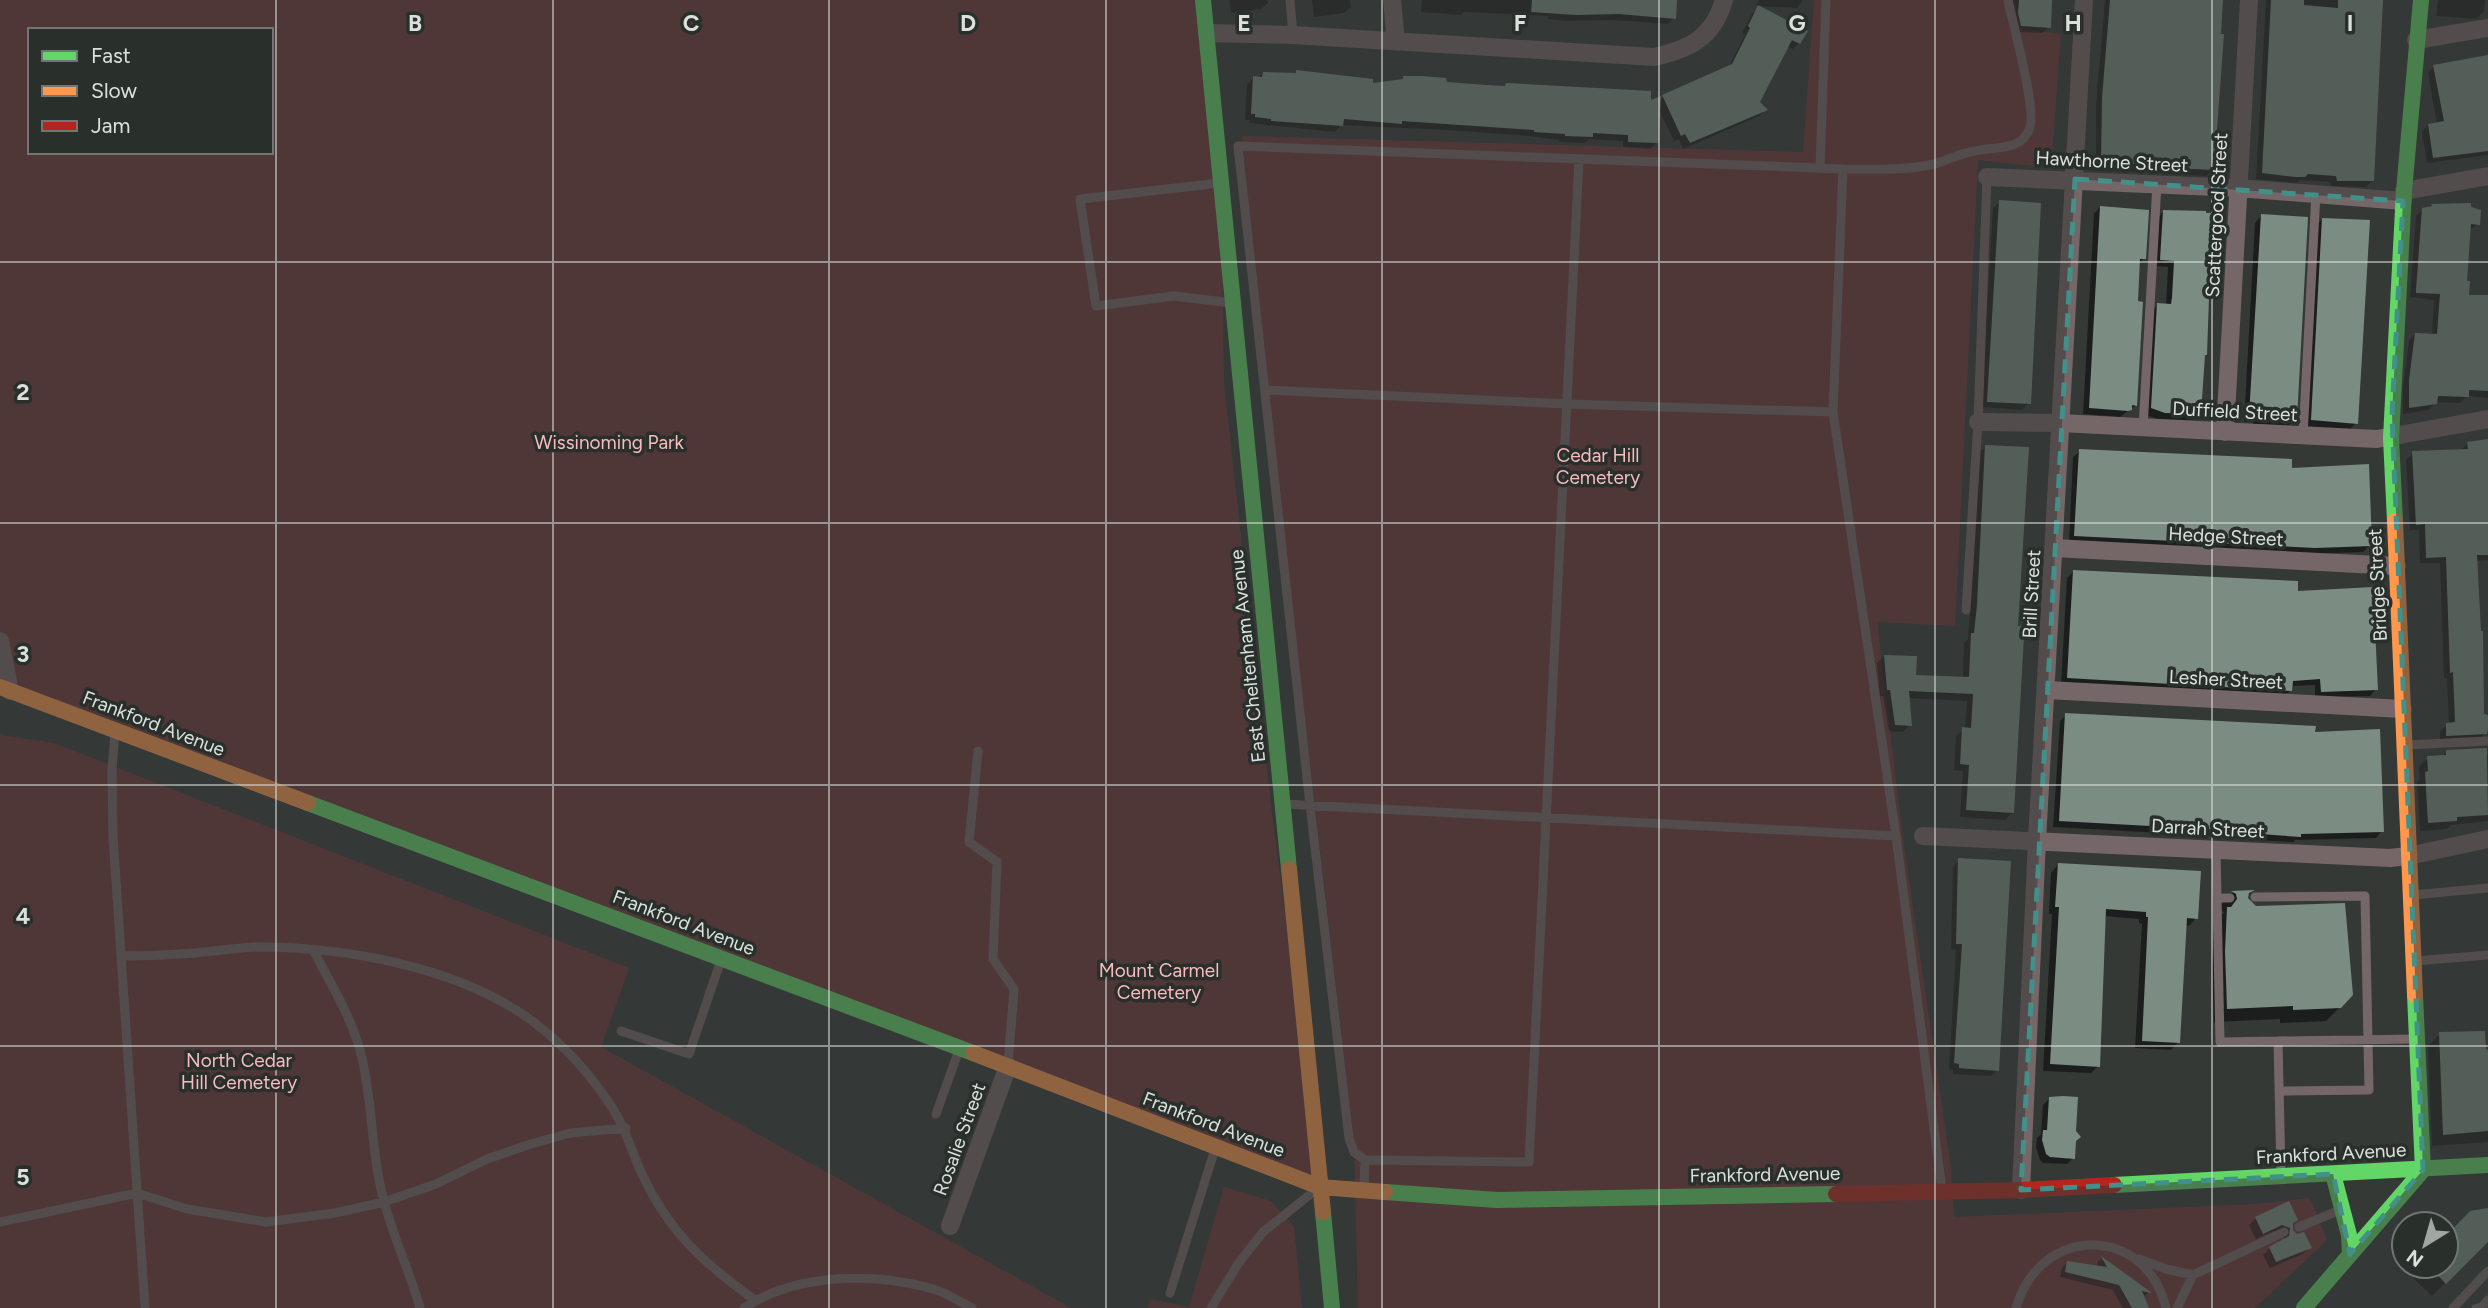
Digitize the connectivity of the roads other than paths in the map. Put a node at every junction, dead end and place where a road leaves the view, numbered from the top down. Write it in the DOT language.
graph roads {
  1 [pos="1203,0"];
  2 [pos="1290,0"];
  3 [pos="1392,0"];
  4 [pos="1724,0"];
  5 [pos="1826,0"];
  6 [pos="2008,0"];
  7 [pos="2084,0"];
  8 [pos="2249,0"];
  9 [pos="2421,0"];
  10 [pos="2488,28"];
  11 [pos="1207,33"];
  12 [pos="1293,35"];
  13 [pos="2416,40"];
  14 [pos="1396,41"];
  15 [pos="1578,159"];
  16 [pos="1820,168"];
  17 [pos="1843,169"];
  18 [pos="2488,176"];
  19 [pos="1987,177"];
  20 [pos="2075,180"];
  21 [pos="1222,183"];
  22 [pos="2157,184"];
  23 [pos="2238,188"];
  24 [pos="2316,193"];
  25 [pos="2404,196"];
  26 [pos="1233,303"];
  27 [pos="1265,390"];
  28 [pos="1567,404"];
  29 [pos="1833,412"];
  30 [pos="2488,419"];
  31 [pos="1978,422"];
  32 [pos="2060,423"];
  33 [pos="2143,428"];
  34 [pos="2225,432"];
  35 [pos="2303,436"];
  36 [pos="2391,438"];
  37 [pos="2054,548"];
  38 [pos="2396,566"];
  39 [pos="1966,610"];
  40 [pos="0,641"];
  41 [pos="5,689"];
  42 [pos="2047,690"];
  43 [pos="2403,709"];
  44 [pos="116,731"];
  45 [pos="2488,741"];
  46 [pos="2404,745"];
  47 [pos="978,751"];
  48 [pos="1283,804"];
  49 [pos="1310,805"];
  50 [pos="1547,818"];
  51 [pos="1896,836"];
  52 [pos="1923,836"];
  53 [pos="2488,839"];
  54 [pos="2037,840"];
  55 [pos="2216,849"];
  56 [pos="2408,856"];
  57 [pos="2488,888"];
  58 [pos="2410,895"];
  59 [pos="2255,897"];
  60 [pos="2217,898"];
  61 [pos="2230,898"];
  62 [pos="313,950"];
  63 [pos="2488,955"];
  64 [pos="121,956"];
  65 [pos="722,959"];
  66 [pos="2413,961"];
  67 [pos="621,1031"];
  68 [pos="2417,1039"];
  69 [pos="2368,1040"];
  70 [pos="2278,1041"];
  71 [pos="959,1048"];
  72 [pos="1007,1066"];
  73 [pos="2279,1091"];
  74 [pos="936,1114"];
  75 [pos="626,1128"];
  76 [pos="1216,1147"];
  77 [pos="1365,1160"];
  78 [pos="2488,1165"];
  79 [pos="2423,1170"];
  80 [pos="2333,1174"];
  81 [pos="2281,1177"];
  82 [pos="1321,1187"];
  83 [pos="1364,1190"];
  84 [pos="2021,1190"];
  85 [pos="1942,1192"];
  86 [pos="137,1193"];
  87 [pos="384,1202"];
  88 [pos="2342,1209"];
  89 [pos="0,1222"];
  90 [pos="950,1226"];
  91 [pos="2299,1227"];
  92 [pos="2284,1232"];
  93 [pos="2350,1254"];
  94 [pos="2130,1255"];
  95 [pos="2488,1271"];
  96 [pos="2193,1275"];
  97 [pos="1170,1293"];
  98 [pos="755,1300"];
  99 [pos="2488,1300"];
  100 [pos="145,1308"];
  101 [pos="421,1308"];
  102 [pos="744,1308"];
  103 [pos="972,1308"];
  104 [pos="1211,1308"];
  105 [pos="1332,1308"];
  106 [pos="2016,1308"];
  107 [pos="2166,1308"];
  108 [pos="2177,1308"];
  109 [pos="2304,1308"];
  110 [pos="2454,1308"];
  111 [pos="2481,1308"];
  1 -- 11 [label="main road, East Cheltenham Avenue"];
  2 -- 12 [label="lane"];
  3 -- 14 [label="street"];
  4 -- 14 [label="street"];
  5 -- 16 [label="lane"];
  6 -- 17 [label="lane"];
  7 -- 20 [label="street, Brill Street"];
  8 -- 23 [label="street, Scattergood Street"];
  9 -- 13 [label="main road, Bridge Street"];
  10 -- 13 [label="street"];
  11 -- 12 [label="street"];
  11 -- 21 [label="main road, East Cheltenham Avenue"];
  12 -- 14 [label="street"];
  13 -- 25 [label="main road, Bridge Street"];
  15 -- 16 [label="lane"];
  15 -- 27 [label="lane"];
  15 -- 28 [label="lane"];
  16 -- 17 [label="lane"];
  17 -- 29 [label="lane"];
  18 -- 25 [label="street, Hawthorne Street"];
  19 -- 20 [label="street, Hawthorne Street"];
  19 -- 31 [label="lane"];
  20 -- 22 [label="street, Hawthorne Street"];
  20 -- 32 [label="street, Brill Street"];
  21 -- 26 [label="main road, East Cheltenham Avenue"];
  21 -- 26 [label="lane"];
  22 -- 23 [label="street, Hawthorne Street"];
  22 -- 33 [label="lane"];
  23 -- 24 [label="street, Hawthorne Street"];
  23 -- 34 [label="street, Scattergood Street"];
  24 -- 25 [label="street, Hawthorne Street"];
  24 -- 35 [label="lane"];
  25 -- 36 [label="main road, Bridge Street"];
  26 -- 48 [label="main road, East Cheltenham Avenue"];
  27 -- 28 [label="lane"];
  27 -- 49 [label="lane"];
  28 -- 29 [label="lane"];
  28 -- 50 [label="lane"];
  29 -- 51 [label="lane"];
  30 -- 36 [label="street, Duffield Street"];
  31 -- 32 [label="street, Duffield Street"];
  31 -- 39 [label="lane"];
  32 -- 33 [label="street, Duffield Street"];
  32 -- 37 [label="street, Brill Street"];
  33 -- 34 [label="street, Duffield Street"];
  34 -- 35 [label="street, Duffield Street"];
  35 -- 36 [label="street, Duffield Street"];
  36 -- 38 [label="main road, Bridge Street"];
  37 -- 38 [label="street, Hedge Street"];
  37 -- 42 [label="street, Brill Street"];
  38 -- 43 [label="main road, Bridge Street"];
  40 -- 41 [label="street"];
  41 -- 44 [label="main road, Frankford Avenue"];
  42 -- 43 [label="street, Lesher Street"];
  42 -- 54 [label="street, Brill Street"];
  43 -- 46 [label="main road, Bridge Street"];
  44 -- 64 [label="lane"];
  44 -- 65 [label="main road, Frankford Avenue"];
  45 -- 46 [label="lane"];
  46 -- 56 [label="main road, Bridge Street"];
  47 -- 72 [label="lane"];
  48 -- 49 [label="lane"];
  48 -- 82 [label="main road, East Cheltenham Avenue"];
  49 -- 50 [label="lane"];
  49 -- 77 [label="lane"];
  50 -- 51 [label="lane"];
  50 -- 77 [label="lane"];
  51 -- 85 [label="lane"];
  52 -- 54 [label="street, Darrah Street"];
  53 -- 56 [label="street, Darrah Street"];
  54 -- 55 [label="street, Darrah Street"];
  54 -- 84 [label="street, Brill Street"];
  55 -- 56 [label="street, Darrah Street"];
  55 -- 60 [label="lane"];
  56 -- 58 [label="main road, Bridge Street"];
  57 -- 58 [label="lane"];
  58 -- 66 [label="main road, Bridge Street"];
  59 -- 69 [label="lane"];
  60 -- 61 [label="lane"];
  60 -- 70 [label="lane"];
  62 -- 64 [label="lane"];
  62 -- 75 [label="lane"];
  62 -- 87 [label="lane"];
  63 -- 66 [label="lane"];
  64 -- 86 [label="lane"];
  65 -- 67 [label="lane"];
  65 -- 71 [label="main road, Frankford Avenue"];
  66 -- 68 [label="main road, Bridge Street"];
  68 -- 69 [label="lane"];
  68 -- 79 [label="main road, Bridge Street"];
  69 -- 70 [label="lane"];
  69 -- 73 [label="lane"];
  70 -- 73 [label="lane"];
  71 -- 72 [label="main road, Frankford Avenue"];
  71 -- 74 [label="lane"];
  72 -- 76 [label="main road, Frankford Avenue"];
  72 -- 90 [label="street, Rosalie Street"];
  73 -- 81 [label="lane"];
  75 -- 87 [label="lane"];
  75 -- 98 [label="lane"];
  76 -- 82 [label="main road, Frankford Avenue"];
  76 -- 97 [label="lane"];
  77 -- 83 [label="lane"];
  78 -- 79 [label="main road, Frankford Avenue"];
  79 -- 80 [label="main road, Frankford Avenue"];
  79 -- 93 [label="main road"];
  80 -- 81 [label="main road, Frankford Avenue"];
  80 -- 88 [label="main road"];
  81 -- 84 [label="main road, Frankford Avenue"];
  82 -- 83 [label="main road, Frankford Avenue"];
  82 -- 104 [label="lane"];
  82 -- 105 [label="main road, East Cheltenham Avenue"];
  83 -- 85 [label="main road, Frankford Avenue"];
  84 -- 85 [label="main road, Frankford Avenue"];
  86 -- 87 [label="lane"];
  86 -- 89 [label="lane"];
  86 -- 100 [label="lane"];
  87 -- 101 [label="lane"];
  88 -- 91 [label="lane"];
  88 -- 93 [label="main road"];
  92 -- 96 [label="lane"];
  93 -- 109 [label="main road"];
  94 -- 96 [label="lane"];
  94 -- 106 [label="lane"];
  94 -- 107 [label="lane"];
  95 -- 110 [label="lane"];
  96 -- 108 [label="lane"];
  98 -- 102 [label="lane"];
  98 -- 103 [label="lane"];
  99 -- 111 [label="lane"];
}
